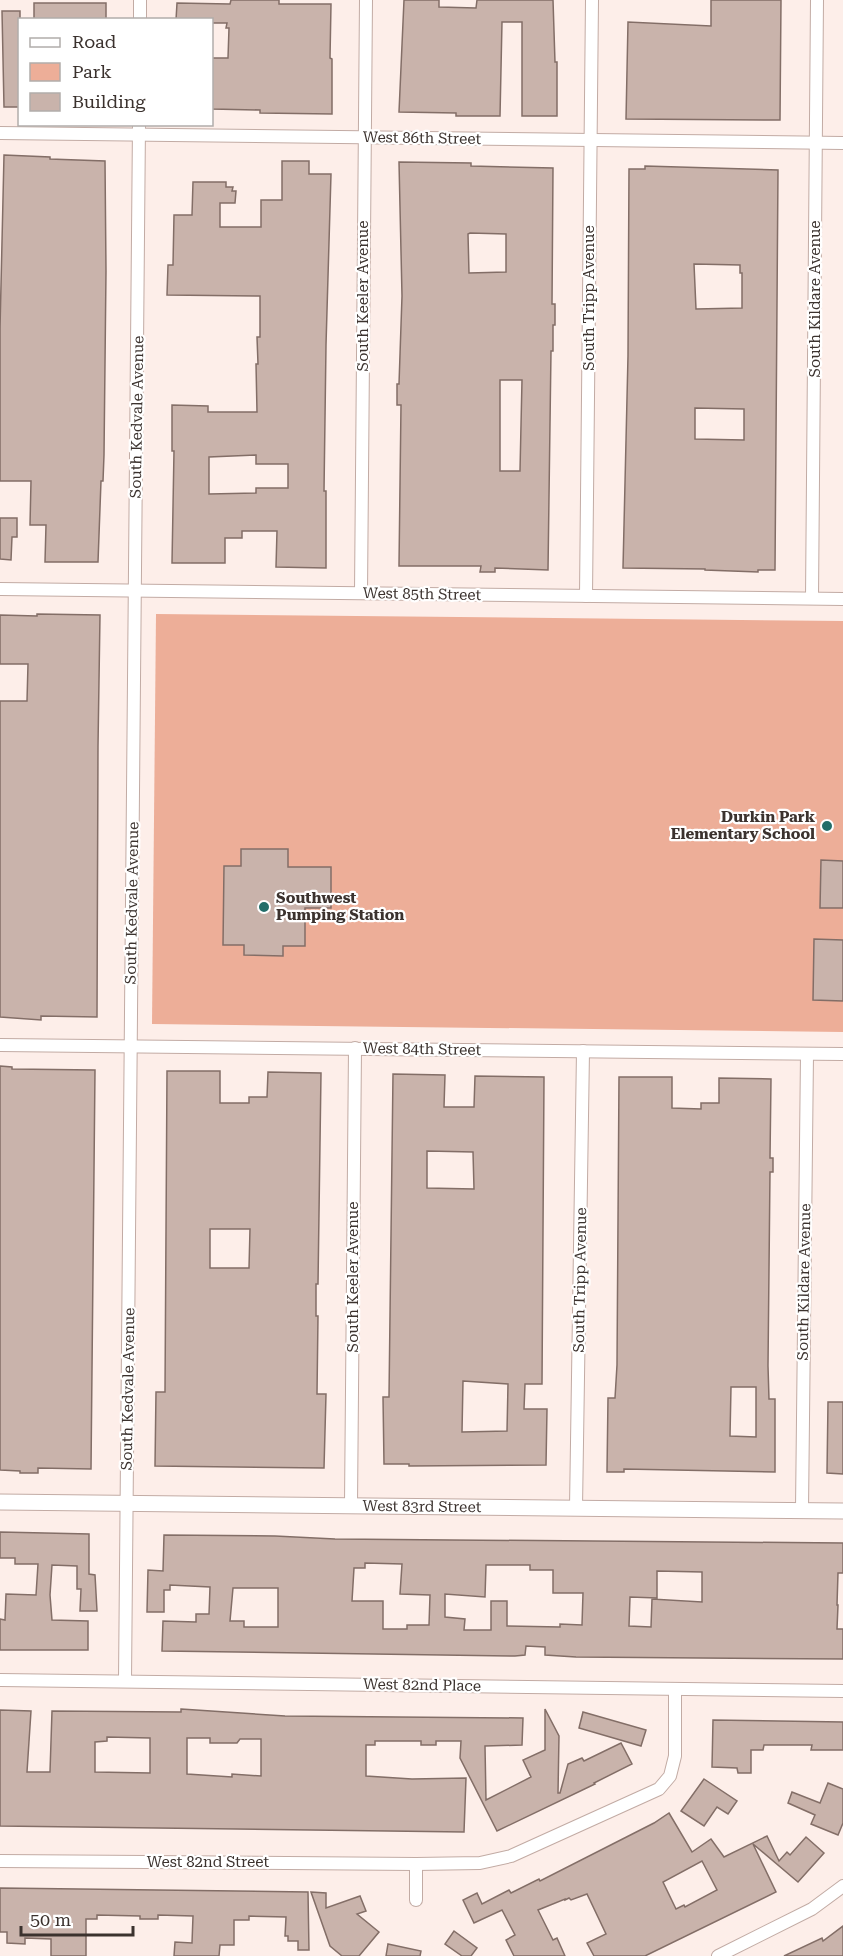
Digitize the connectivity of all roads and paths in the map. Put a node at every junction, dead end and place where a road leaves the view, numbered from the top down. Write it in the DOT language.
graph roads {
  1 [pos="140,0"];
  2 [pos="366,0"];
  3 [pos="592,0"];
  4 [pos="817,0"];
  5 [pos="140,18"];
  6 [pos="139,130"];
  7 [pos="0,133"];
  8 [pos="364,137"];
  9 [pos="590,140"];
  10 [pos="816,143"];
  11 [pos="843,143"];
  12 [pos="0,589"];
  13 [pos="135,590"];
  14 [pos="361,593"];
  15 [pos="586,596"];
  16 [pos="812,598"];
  17 [pos="843,599"];
  18 [pos="0,1045"];
  19 [pos="131,1046"];
  20 [pos="355,1048"];
  21 [pos="583,1052"];
  22 [pos="807,1054"];
  23 [pos="843,1054"];
  24 [pos="0,1502"];
  25 [pos="127,1503"];
  26 [pos="351,1505"];
  27 [pos="576,1508"];
  28 [pos="802,1510"];
  29 [pos="843,1511"];
  30 [pos="0,1680"];
  31 [pos="125,1681"];
  32 [pos="675,1689"];
  33 [pos="843,1691"];
  34 [pos="0,1861"];
  35 [pos="416,1864"];
  36 [pos="843,1886"];
  37 [pos="416,1900"];
  38 [pos="718,1956"];
  1 -- 5 [label="street"];
  2 -- 8 [label="street, South Keeler Avenue"];
  3 -- 9 [label="street, South Tripp Avenue"];
  4 -- 10 [label="street, South Kildare Avenue"];
  6 -- 7 [label="street, West 86th Street"];
  6 -- 8 [label="street, West 86th Street"];
  6 -- 13 [label="street, South Kedvale Avenue"];
  8 -- 9 [label="street, West 86th Street"];
  8 -- 14 [label="street, South Keeler Avenue"];
  9 -- 10 [label="street, West 86th Street"];
  9 -- 15 [label="street, South Tripp Avenue"];
  10 -- 11 [label="street, West 86th Street"];
  10 -- 16 [label="street, South Kildare Avenue"];
  12 -- 13 [label="street, West 85th Street"];
  13 -- 14 [label="street, West 85th Street"];
  13 -- 19 [label="street, South Kedvale Avenue"];
  14 -- 15 [label="street, West 85th Street"];
  15 -- 16 [label="street, West 85th Street"];
  16 -- 17 [label="street, West 85th Street"];
  18 -- 19 [label="street, West 84th Street"];
  19 -- 20 [label="street, West 84th Street"];
  19 -- 25 [label="street, South Kedvale Avenue"];
  20 -- 21 [label="street, West 84th Street"];
  20 -- 26 [label="street, South Keeler Avenue"];
  21 -- 22 [label="street, West 84th Street"];
  21 -- 27 [label="street, South Tripp Avenue"];
  22 -- 23 [label="street, West 84th Street"];
  22 -- 28 [label="street, South Kildare Avenue"];
  24 -- 25 [label="street, West 83rd Street"];
  25 -- 26 [label="street, West 83rd Street"];
  25 -- 31 [label="street, South Kedvale Avenue"];
  26 -- 27 [label="street, West 83rd Street"];
  27 -- 28 [label="street, West 83rd Street"];
  28 -- 29 [label="street, West 83rd Street"];
  30 -- 31 [label="street, West 82nd Place"];
  31 -- 32 [label="street, West 82nd Place"];
  32 -- 33 [label="street, West 82nd Place"];
  32 -- 35 [label="street, West 82nd Street"];
  34 -- 35 [label="street, West 82nd Street"];
  35 -- 37 [label="street"];
  36 -- 38 [label="street"];
}
